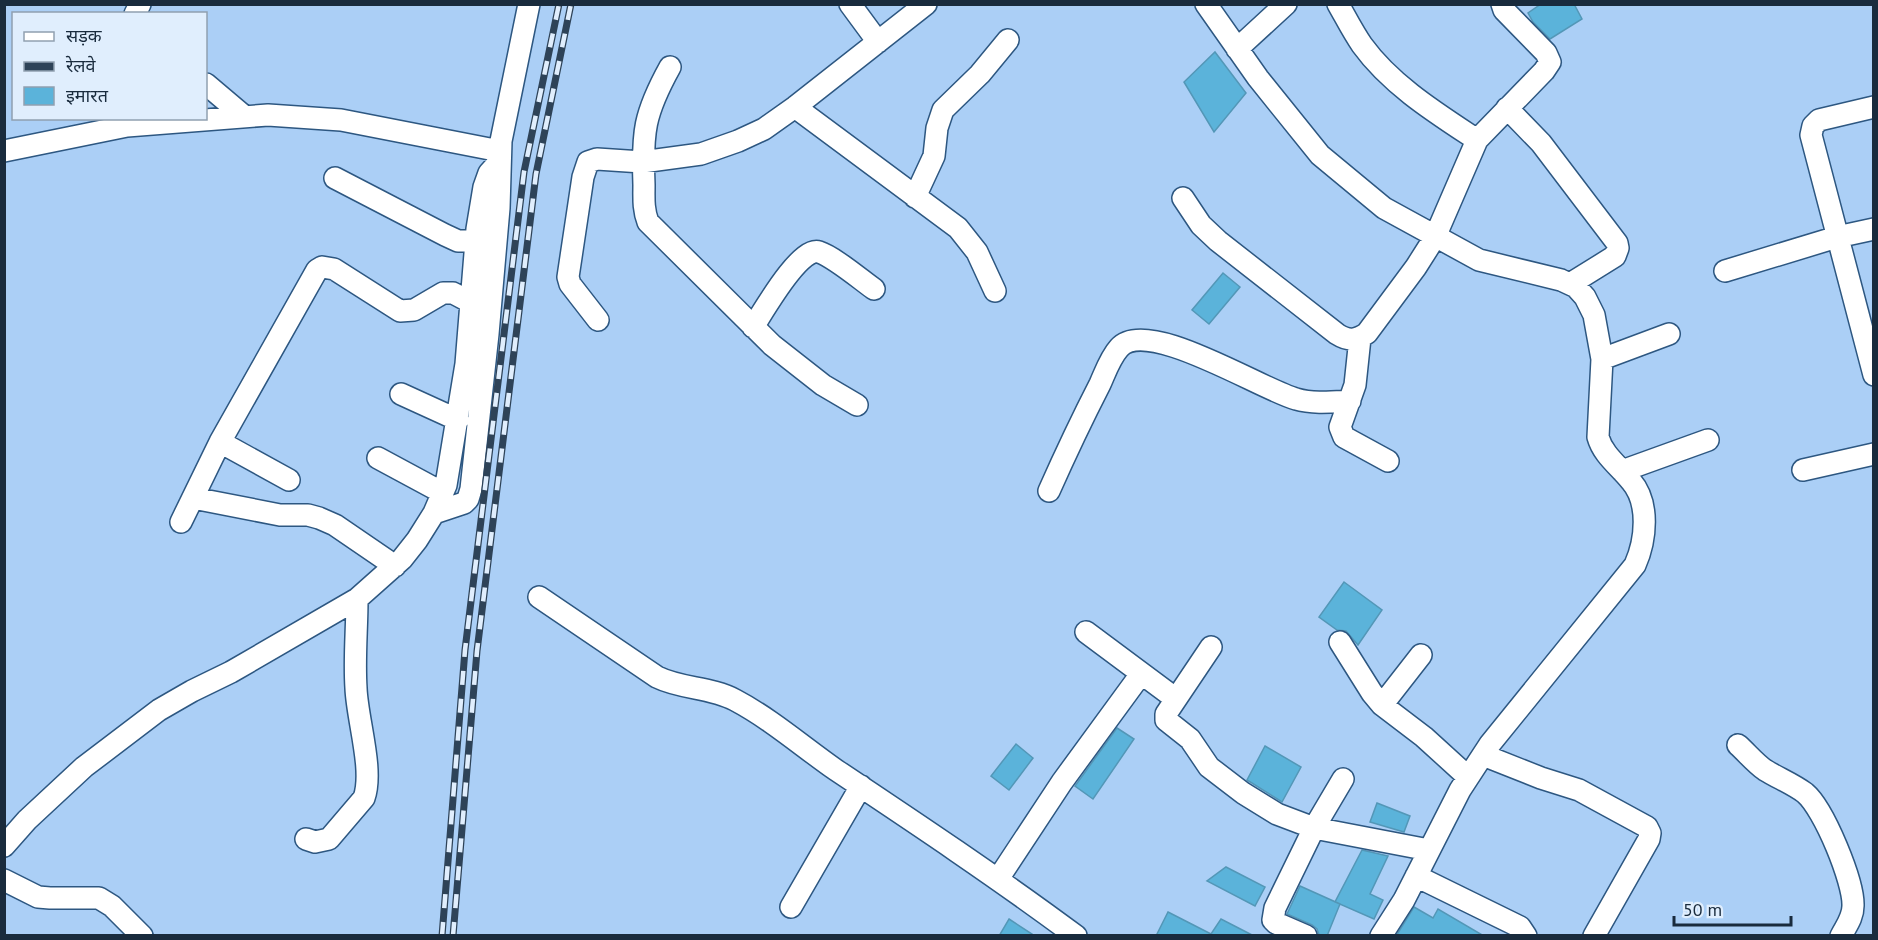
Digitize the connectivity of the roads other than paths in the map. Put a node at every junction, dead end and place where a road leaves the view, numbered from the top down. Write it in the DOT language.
graph roads {
  1 [pos="529,4"];
  2 [pos="850,4"];
  3 [pos="926,4"];
  4 [pos="1206,4"];
  5 [pos="1286,4"];
  6 [pos="1338,4"];
  7 [pos="1502,4"];
  8 [pos="1008,40"];
  9 [pos="878,42"];
  10 [pos="1238,48"];
  11 [pos="670,67"];
  12 [pos="207,85"];
  13 [pos="795,107"];
  14 [pos="1874,107"];
  15 [pos="1507,108"];
  16 [pos="245,117"];
  17 [pos="206,120"];
  18 [pos="207,120"];
  19 [pos="1477,140"];
  20 [pos="4,151"];
  21 [pos="500,157"];
  22 [pos="642,162"];
  23 [pos="335,178"];
  24 [pos="915,197"];
  25 [pos="1183,198"];
  26 [pos="1874,229"];
  27 [pos="1435,237"];
  28 [pos="1837,237"];
  29 [pos="477,241"];
  30 [pos="1725,271"];
  31 [pos="1570,284"];
  32 [pos="874,289"];
  33 [pos="995,291"];
  34 [pos="472,303"];
  35 [pos="598,320"];
  36 [pos="753,327"];
  37 [pos="1669,334"];
  38 [pos="1360,338"];
  39 [pos="1602,358"];
  40 [pos="1872,365"];
  41 [pos="401,394"];
  42 [pos="1350,401"];
  43 [pos="857,405"];
  44 [pos="458,420"];
  45 [pos="1708,440"];
  46 [pos="220,442"];
  47 [pos="1874,454"];
  48 [pos="378,458"];
  49 [pos="1388,461"];
  50 [pos="1803,470"];
  51 [pos="1622,471"];
  52 [pos="289,480"];
  53 [pos="1049,491"];
  54 [pos="443,493"];
  55 [pos="193,498"];
  56 [pos="434,513"];
  57 [pos="181,522"];
  58 [pos="395,566"];
  59 [pos="539,597"];
  60 [pos="357,599"];
  61 [pos="1086,632"];
  62 [pos="1340,642"];
  63 [pos="1211,647"];
  64 [pos="1420,655"];
  65 [pos="1141,674"];
  66 [pos="1176,699"];
  67 [pos="1382,705"];
  68 [pos="1738,745"];
  69 [pos="1483,755"];
  70 [pos="1468,777"];
  71 [pos="1343,779"];
  72 [pos="861,786"];
  73 [pos="1314,828"];
  74 [pos="306,839"];
  75 [pos="4,846"];
  76 [pos="1429,850"];
  77 [pos="1416,876"];
  78 [pos="998,879"];
  79 [pos="4,880"];
  80 [pos="791,907"];
  81 [pos="142,936"];
  82 [pos="1076,936"];
  83 [pos="1306,936"];
  84 [pos="1381,936"];
  85 [pos="1526,936"];
  86 [pos="1594,936"];
  87 [pos="1840,936"];
  1 -- 21 [label="street"];
  2 -- 9 [label="street"];
  3 -- 9 [label="street"];
  4 -- 10 [label="street"];
  5 -- 10 [label="street"];
  6 -- 19 [label="street"];
  7 -- 15 [label="street"];
  8 -- 24 [label="street"];
  9 -- 13 [label="street"];
  10 -- 27 [label="street"];
  11 -- 22 [label="street"];
  12 -- 16 [label="street"];
  13 -- 22 [label="street"];
  13 -- 24 [label="street"];
  14 -- 28 [label="street"];
  15 -- 19 [label="street"];
  15 -- 31 [label="street"];
  16 -- 18 [label="street"];
  16 -- 21 [label="street"];
  17 -- 20 [label="street"];
  19 -- 27 [label="street"];
  21 -- 29 [label="street"];
  21 -- 56 [label="street"];
  22 -- 35 [label="street"];
  22 -- 36 [label="street"];
  23 -- 29 [label="street"];
  24 -- 33 [label="street"];
  25 -- 38 [label="street"];
  26 -- 28 [label="street"];
  27 -- 31 [label="street"];
  27 -- 38 [label="street"];
  28 -- 30 [label="street"];
  28 -- 40 [label="street"];
  29 -- 34 [label="street"];
  31 -- 39 [label="street"];
  32 -- 36 [label="street"];
  34 -- 44 [label="street"];
  34 -- 46 [label="street"];
  36 -- 43 [label="street"];
  37 -- 39 [label="street"];
  38 -- 42 [label="street"];
  39 -- 51 [label="street"];
  41 -- 44 [label="street"];
  42 -- 49 [label="street"];
  42 -- 53 [label="street"];
  44 -- 54 [label="street"];
  45 -- 51 [label="street"];
  46 -- 52 [label="street"];
  46 -- 55 [label="street"];
  47 -- 50 [label="street"];
  48 -- 54 [label="street"];
  51 -- 69 [label="street"];
  54 -- 56 [label="street"];
  55 -- 57 [label="street"];
  55 -- 58 [label="street"];
  56 -- 58 [label="street"];
  58 -- 60 [label="street"];
  59 -- 72 [label="street"];
  60 -- 74 [label="street"];
  60 -- 75 [label="street"];
  61 -- 65 [label="street"];
  62 -- 67 [label="street"];
  63 -- 66 [label="street"];
  64 -- 67 [label="street"];
  65 -- 66 [label="street"];
  65 -- 78 [label="street"];
  66 -- 73 [label="street"];
  67 -- 70 [label="street"];
  68 -- 87 [label="street"];
  69 -- 70 [label="street"];
  69 -- 86 [label="street"];
  70 -- 76 [label="street"];
  71 -- 73 [label="street"];
  72 -- 78 [label="street"];
  72 -- 80 [label="street"];
  73 -- 76 [label="street"];
  73 -- 83 [label="street"];
  76 -- 77 [label="street"];
  77 -- 84 [label="street"];
  77 -- 85 [label="street"];
  78 -- 82 [label="street"];
  79 -- 81 [label="street"];
}
